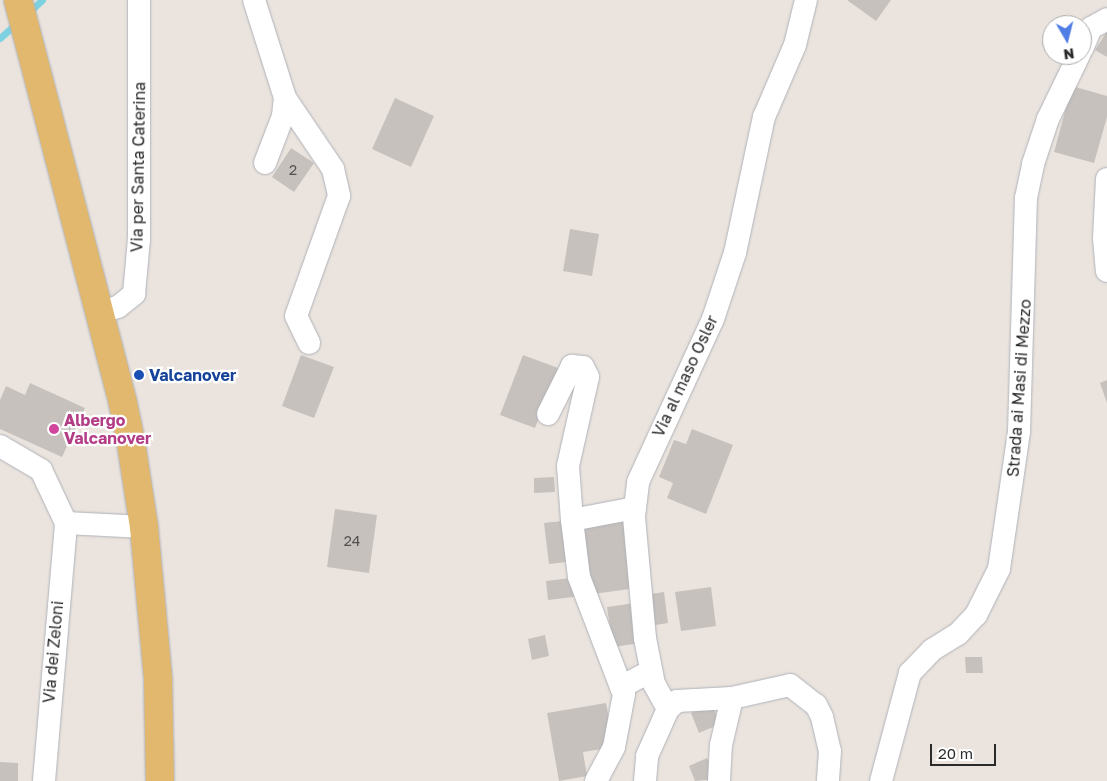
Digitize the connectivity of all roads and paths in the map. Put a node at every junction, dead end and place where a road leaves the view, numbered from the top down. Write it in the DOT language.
graph roads {
  1 [pos="18,0"];
  2 [pos="139,0"];
  3 [pos="254,0"];
  4 [pos="806,0"];
  5 [pos="1107,19"];
  6 [pos="1092,28"];
  7 [pos="1074,65"];
  8 [pos="285,98"];
  9 [pos="265,163"];
  10 [pos="1107,178"];
  11 [pos="1107,271"];
  12 [pos="99,313"];
  13 [pos="309,343"];
  14 [pos="548,414"];
  15 [pos="0,446"];
  16 [pos="635,508"];
  17 [pos="572,520"];
  18 [pos="66,523"];
  19 [pos="144,527"];
  20 [pos="652,671"];
  21 [pos="621,687"];
  22 [pos="732,698"];
  23 [pos="668,709"];
  24 [pos="44,781"];
  25 [pos="160,781"];
  26 [pos="596,781"];
  27 [pos="645,781"];
  28 [pos="719,781"];
  29 [pos="828,781"];
  30 [pos="881,781"];
  1 -- 12 [label="main road"];
  2 -- 12 [label="street, Via per Santa Caterina"];
  3 -- 8 [label="street"];
  4 -- 16 [label="street, Via al maso Osler"];
  5 -- 6 [label="street"];
  7 -- 30 [label="street, Strada ai Masi di Mezzo"];
  8 -- 9 [label="street"];
  8 -- 13 [label="street"];
  10 -- 11 [label="street"];
  12 -- 19 [label="main road"];
  14 -- 17 [label="street"];
  15 -- 18 [label="street"];
  16 -- 17 [label="street"];
  16 -- 20 [label="street, Via al maso Osler"];
  17 -- 21 [label="street"];
  18 -- 19 [label="street"];
  18 -- 24 [label="street, Via dei Zeloni"];
  19 -- 25 [label="main road"];
  20 -- 21 [label="street"];
  20 -- 23 [label="street, Via al maso Osler"];
  21 -- 26 [label="street"];
  22 -- 23 [label="street"];
  22 -- 28 [label="street"];
  22 -- 29 [label="street"];
  23 -- 27 [label="street"];
}
